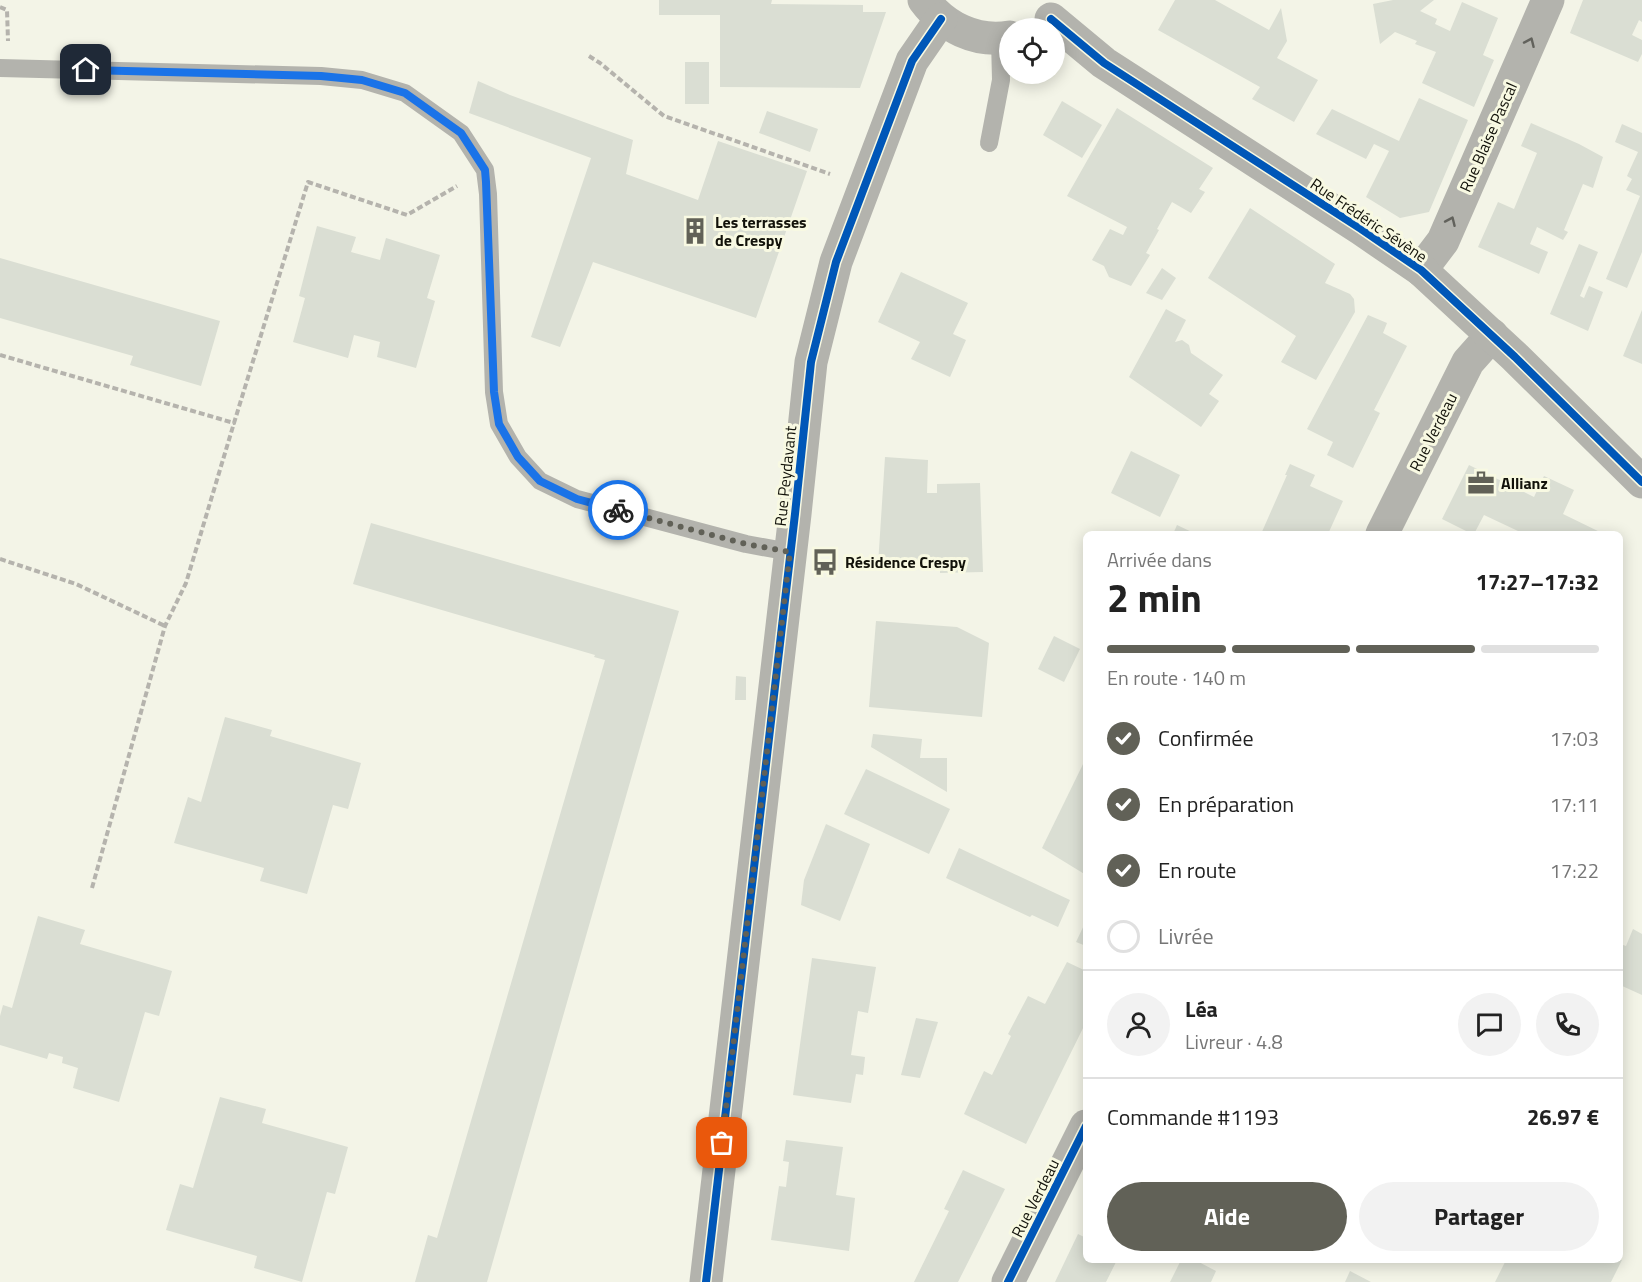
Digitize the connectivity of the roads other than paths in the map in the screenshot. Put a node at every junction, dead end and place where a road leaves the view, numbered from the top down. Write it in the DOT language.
graph roads {
  1 [pos="1548,0"];
  2 [pos="932,9"];
  3 [pos="1052,16"];
  4 [pos="999,38"];
  5 [pos="0,68"];
  6 [pos="1001,84"];
  7 [pos="989,143"];
  8 [pos="1421,270"];
  9 [pos="1492,335"];
  10 [pos="1642,482"];
  11 [pos="1384,531"];
  12 [pos="790,552"];
  13 [pos="1083,1132"];
  14 [pos="706,1282"];
  15 [pos="1008,1282"];
  8 -- 1 [label="street, Rue Blaise Pascal, one-way"];
  2 -- 4 [label="street"];
  2 -- 12 [label="street, Rue Peydavant"];
  3 -- 8 [label="street, Rue Frédéric Sévène"];
  5 -- 12 [label="lane"];
  6 -- 7 [label="lane"];
  8 -- 9 [label="street, Rue Frédéric Sévène"];
  9 -- 10 [label="street, Rue Frédéric Sévène"];
  9 -- 11 [label="street, Rue Verdeau"];
  12 -- 14 [label="street, Rue Peydavant"];
  13 -- 15 [label="street, Rue Verdeau"];
}
